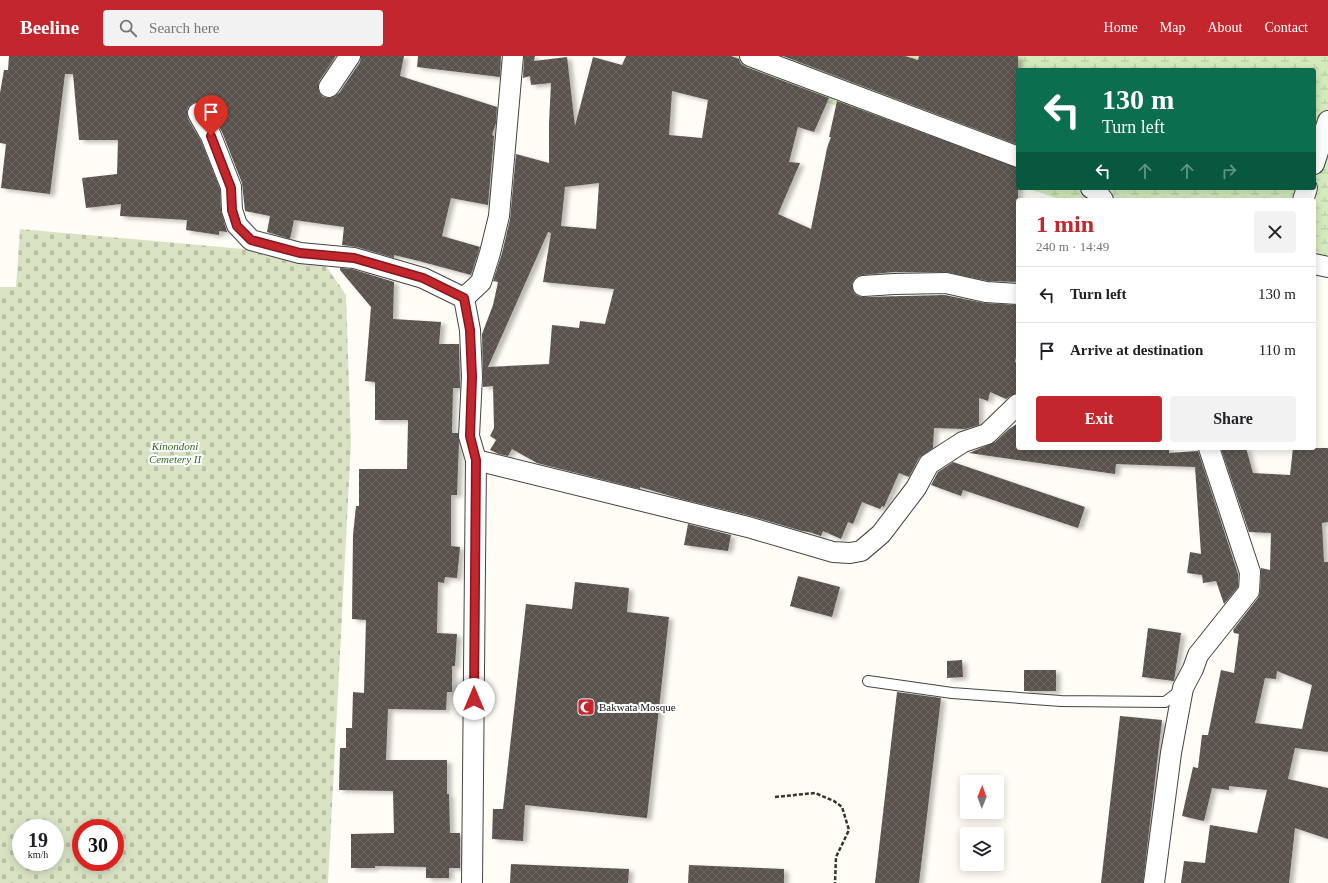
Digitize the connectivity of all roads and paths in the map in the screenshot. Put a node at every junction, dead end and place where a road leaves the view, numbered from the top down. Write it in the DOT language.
graph roads {
  1 [pos="350,56"];
  2 [pos="513,56"];
  3 [pos="750,56"];
  4 [pos="329,87"];
  5 [pos="198,113"];
  6 [pos="1328,121"];
  7 [pos="1016,156"];
  8 [pos="1316,158"];
  9 [pos="1094,190"];
  10 [pos="1101,198"];
  11 [pos="1316,264"];
  12 [pos="1328,267"];
  13 [pos="864,286"];
  14 [pos="1016,294"];
  15 [pos="464,298"];
  16 [pos="1016,406"];
  17 [pos="1210,450"];
  18 [pos="476,460"];
  19 [pos="868,681"];
  20 [pos="1183,688"];
  21 [pos="775,797"];
  22 [pos="472,883"];
  23 [pos="835,883"];
  24 [pos="1154,883"];
  1 -- 4 [label="street"];
  2 -- 15 [label="street"];
  3 -- 7 [label="street"];
  5 -- 15 [label="street"];
  6 -- 8 [label="street"];
  9 -- 10 [label="street"];
  11 -- 12 [label="street"];
  13 -- 14 [label="street"];
  15 -- 18 [label="street"];
  16 -- 18 [label="street"];
  17 -- 20 [label="street"];
  18 -- 22 [label="street"];
  19 -- 20 [label="lane"];
  20 -- 24 [label="street"];
  21 -- 23 [label="path"];
}
